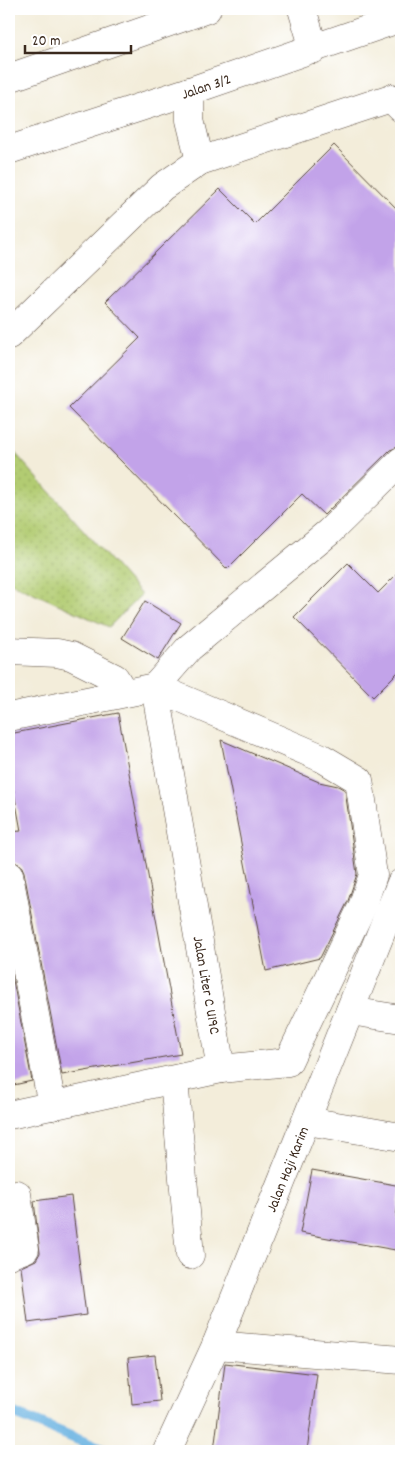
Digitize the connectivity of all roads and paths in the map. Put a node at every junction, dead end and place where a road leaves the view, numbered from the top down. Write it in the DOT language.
graph roads {
  1 [pos="207,9"];
  2 [pos="302,9"];
  3 [pos="401,18"];
  4 [pos="314,49"];
  5 [pos="9,78"];
  6 [pos="190,91"];
  7 [pos="401,108"];
  8 [pos="9,150"];
  9 [pos="200,161"];
  10 [pos="9,335"];
  11 [pos="401,461"];
  12 [pos="9,651"];
  13 [pos="155,686"];
  14 [pos="124,693"];
  15 [pos="9,717"];
  16 [pos="9,875"];
  17 [pos="401,883"];
  18 [pos="350,1011"];
  19 [pos="401,1019"];
  20 [pos="222,1069"];
  21 [pos="174,1080"];
  22 [pos="52,1106"];
  23 [pos="9,1115"];
  24 [pos="306,1121"];
  25 [pos="401,1137"];
  26 [pos="9,1195"];
  27 [pos="9,1255"];
  28 [pos="190,1255"];
  29 [pos="216,1345"];
  30 [pos="401,1360"];
  31 [pos="172,1441"];
  1 -- 5 [label="street"];
  2 -- 4 [label="street"];
  3 -- 4 [label="street, Jalan 3/2"];
  4 -- 6 [label="street, Jalan 3/2"];
  6 -- 8 [label="street, Jalan 3/2"];
  6 -- 9 [label="street"];
  7 -- 9 [label="street"];
  9 -- 10 [label="street"];
  11 -- 13 [label="street"];
  12 -- 14 [label="street"];
  13 -- 14 [label="street"];
  13 -- 20 [label="street, Jalan Liter C U19C"];
  13 -- 20 [label="street"];
  14 -- 15 [label="street"];
  16 -- 22 [label="street"];
  17 -- 18 [label="street, Jalan Haji Karim"];
  18 -- 19 [label="street"];
  18 -- 24 [label="street, Jalan Haji Karim"];
  20 -- 21 [label="street"];
  21 -- 22 [label="street"];
  21 -- 28 [label="street"];
  22 -- 23 [label="street"];
  24 -- 25 [label="street"];
  24 -- 29 [label="street, Jalan Haji Karim"];
  26 -- 27 [label="street"];
  29 -- 30 [label="street"];
  29 -- 31 [label="street, Jalan Haji Karim"];
}
